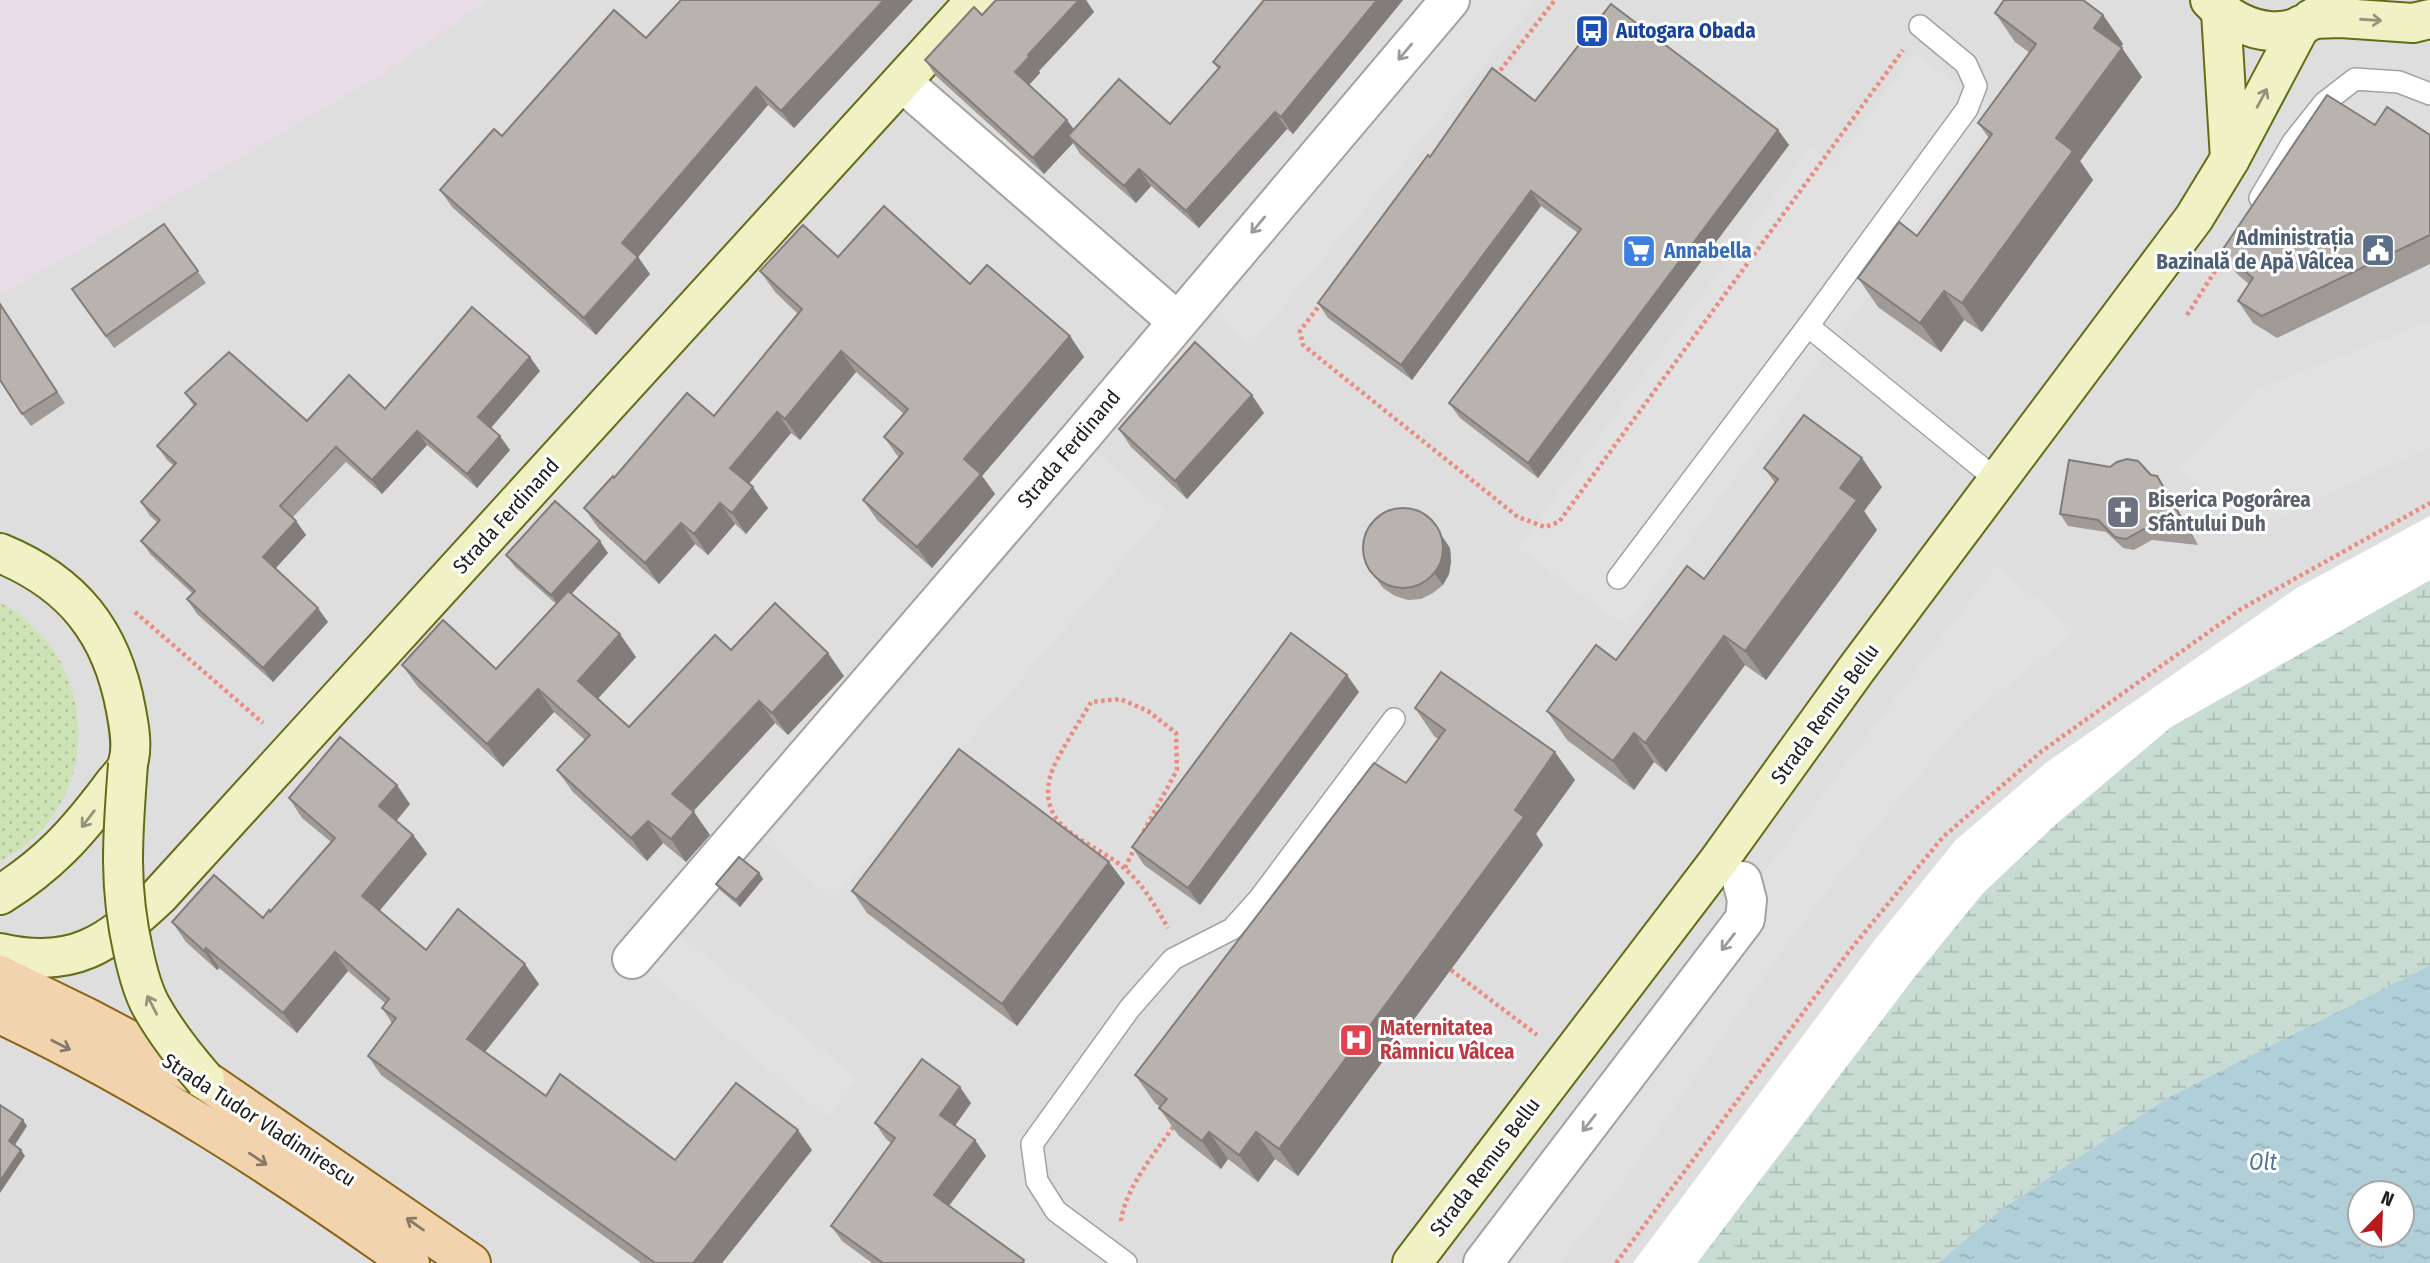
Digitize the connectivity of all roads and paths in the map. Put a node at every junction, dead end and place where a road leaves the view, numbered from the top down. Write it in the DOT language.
graph roads {
  1 [pos="976,0"];
  2 [pos="1450,0"];
  3 [pos="1555,0"];
  4 [pos="2405,0"];
  5 [pos="2215,6"];
  6 [pos="2314,15"];
  7 [pos="2430,18"];
  8 [pos="1920,26"];
  9 [pos="1496,77"];
  10 [pos="902,82"];
  11 [pos="2430,94"];
  12 [pos="2230,159"];
  13 [pos="2237,236"];
  14 [pos="1325,298"];
  15 [pos="2188,315"];
  16 [pos="1177,321"];
  17 [pos="1808,326"];
  18 [pos="1998,481"];
  19 [pos="2430,503"];
  20 [pos="0,553"];
  21 [pos="1618,578"];
  22 [pos="128,607"];
  23 [pos="1394,719"];
  24 [pos="293,749"];
  25 [pos="128,764"];
  26 [pos="1125,868"];
  27 [pos="1742,881"];
  28 [pos="0,895"];
  29 [pos="0,953"];
  30 [pos="632,958"];
  31 [pos="1173,959"];
  32 [pos="1451,970"];
  33 [pos="0,975"];
  34 [pos="0,1014"];
  35 [pos="1536,1035"];
  36 [pos="205,1080"];
  37 [pos="1178,1120"];
  38 [pos="1121,1227"];
  39 [pos="410,1263"];
  40 [pos="471,1263"];
  41 [pos="1126,1263"];
  42 [pos="1412,1263"];
  43 [pos="1483,1263"];
  44 [pos="1616,1263"];
  1 -- 10 [label="main road, Strada Ferdinand"];
  2 -- 16 [label="street, Strada Ferdinand, one-way"];
  3 -- 9 [label="path"];
  4 -- 7 [label="main road"];
  5 -- 6 [label="main road"];
  5 -- 12 [label="main road"];
  6 -- 7 [label="main road, one-way"];
  12 -- 6 [label="main road, Strada Remus Bellu, one-way"];
  8 -- 14 [label="path"];
  8 -- 17 [label="lane"];
  10 -- 16 [label="street"];
  10 -- 24 [label="main road, Strada Ferdinand"];
  11 -- 13 [label="lane"];
  12 -- 18 [label="main road, Strada Remus Bellu"];
  13 -- 15 [label="path"];
  16 -- 30 [label="street, Strada Ferdinand"];
  17 -- 18 [label="lane"];
  17 -- 21 [label="lane"];
  18 -- 42 [label="main road, Strada Remus Bellu"];
  19 -- 44 [label="path"];
  20 -- 25 [label="main road"];
  22 -- 24 [label="path"];
  23 -- 31 [label="lane"];
  24 -- 29 [label="main road, Strada Ferdinand"];
  25 -- 28 [label="main road, one-way"];
  36 -- 25 [label="main road, one-way, bridge"];
  26 -- 26 [label="path"];
  26 -- 31 [label="path"];
  27 -- 43 [label="street, one-way"];
  31 -- 41 [label="lane"];
  32 -- 35 [label="path"];
  33 -- 36 [label="main road, Strada Tudor Vladimirescu"];
  34 -- 39 [label="main road, Strada Tudor Vladimirescu, one-way"];
  40 -- 36 [label="main road, Strada Tudor Vladimirescu, one-way"];
  37 -- 38 [label="path"];
}
